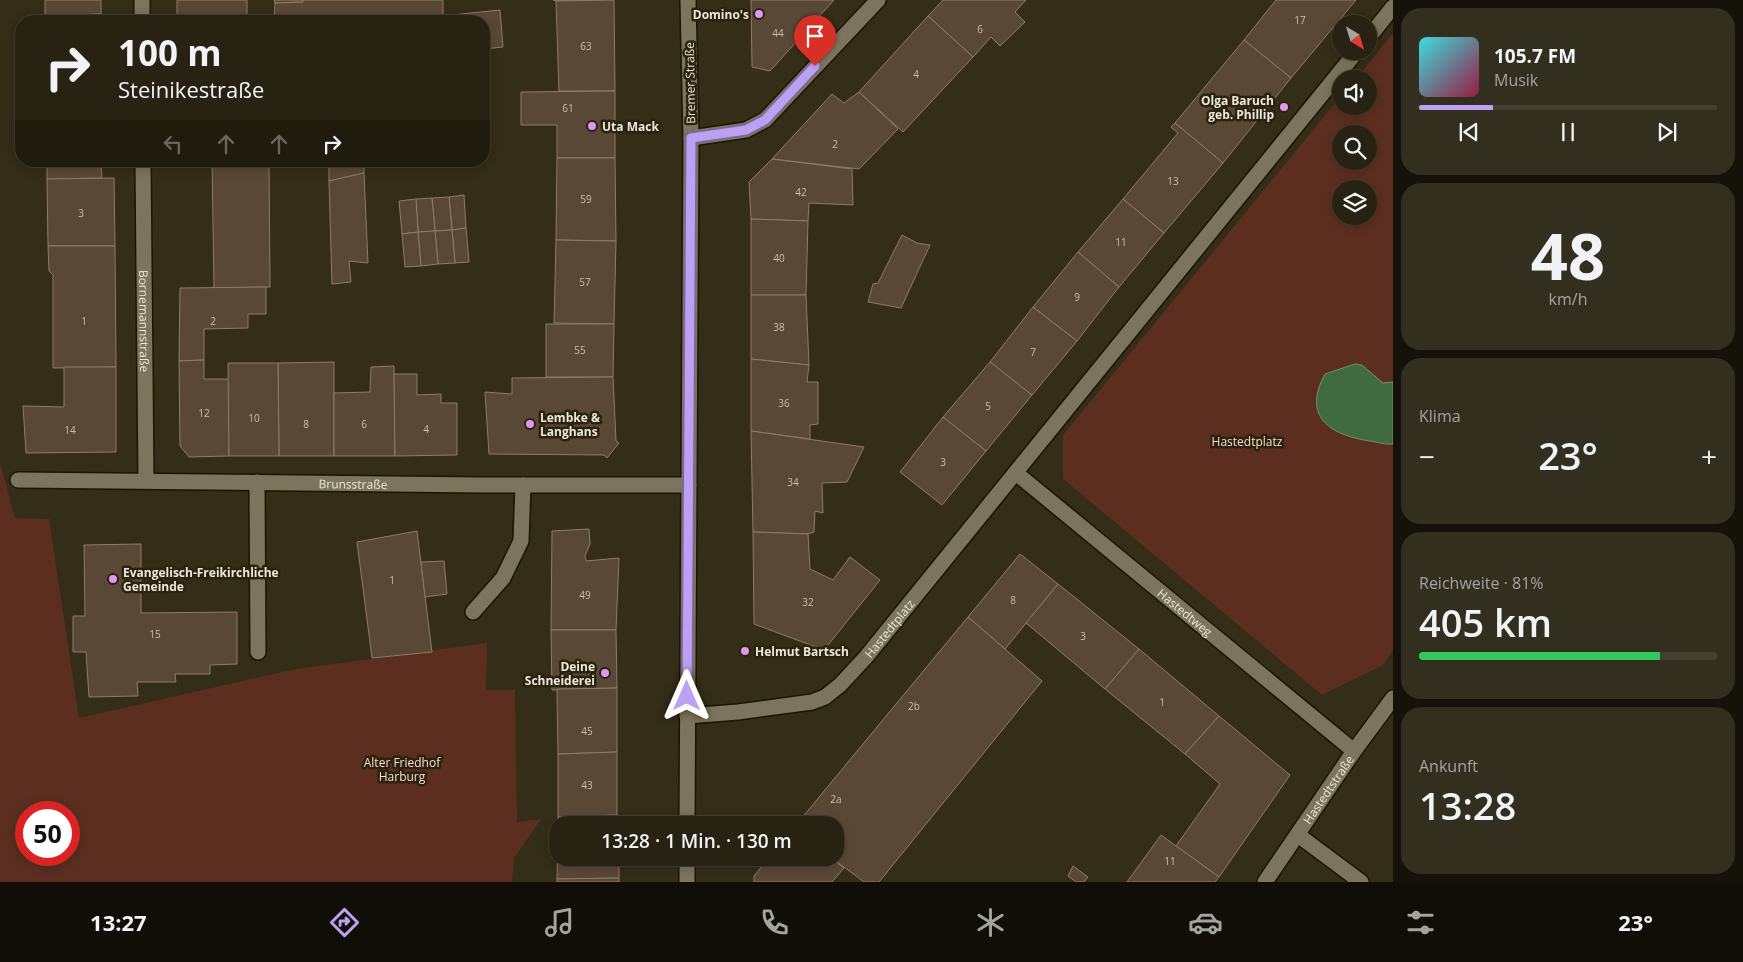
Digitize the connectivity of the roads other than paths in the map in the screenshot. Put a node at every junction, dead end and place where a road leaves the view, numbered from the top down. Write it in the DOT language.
graph roads {
  1 [pos="142,0"];
  2 [pos="688,0"];
  3 [pos="878,0"];
  4 [pos="1393,7"];
  5 [pos="142,15"];
  6 [pos="1378,26"];
  7 [pos="1350,60"];
  8 [pos="691,138"];
  9 [pos="143,167"];
  10 [pos="1016,473"];
  11 [pos="18,480"];
  12 [pos="146,481"];
  13 [pos="257,482"];
  14 [pos="523,485"];
  15 [pos="689,485"];
  16 [pos="473,612"];
  17 [pos="258,652"];
  18 [pos="1393,698"];
  19 [pos="687,716"];
  20 [pos="1354,751"];
  21 [pos="687,816"];
  22 [pos="1298,835"];
  23 [pos="688,866"];
  24 [pos="688,882"];
  25 [pos="1265,882"];
  26 [pos="1361,882"];
  1 -- 5 [label="street"];
  2 -- 8 [label="street, Bremer Straße"];
  3 -- 8 [label="street"];
  4 -- 6 [label="street"];
  7 -- 10 [label="street, Hastedtplatz"];
  8 -- 15 [label="street, Bremer Straße"];
  9 -- 12 [label="street, Bornemannstraße"];
  10 -- 19 [label="street, Hastedtplatz"];
  10 -- 20 [label="street, Hastedtweg"];
  11 -- 12 [label="street, Brunsstraße"];
  12 -- 13 [label="street, Brunsstraße"];
  13 -- 14 [label="street, Brunsstraße"];
  13 -- 17 [label="street"];
  14 -- 15 [label="street, Brunsstraße"];
  14 -- 16 [label="street"];
  15 -- 19 [label="street, Bremer Straße"];
  18 -- 20 [label="street, Hastedtstraße"];
  19 -- 21 [label="street, Bremer Straße"];
  20 -- 22 [label="street, Hastedtstraße"];
  22 -- 25 [label="street, Hastedtstraße"];
  22 -- 26 [label="street"];
  23 -- 24 [label="street"];
}
